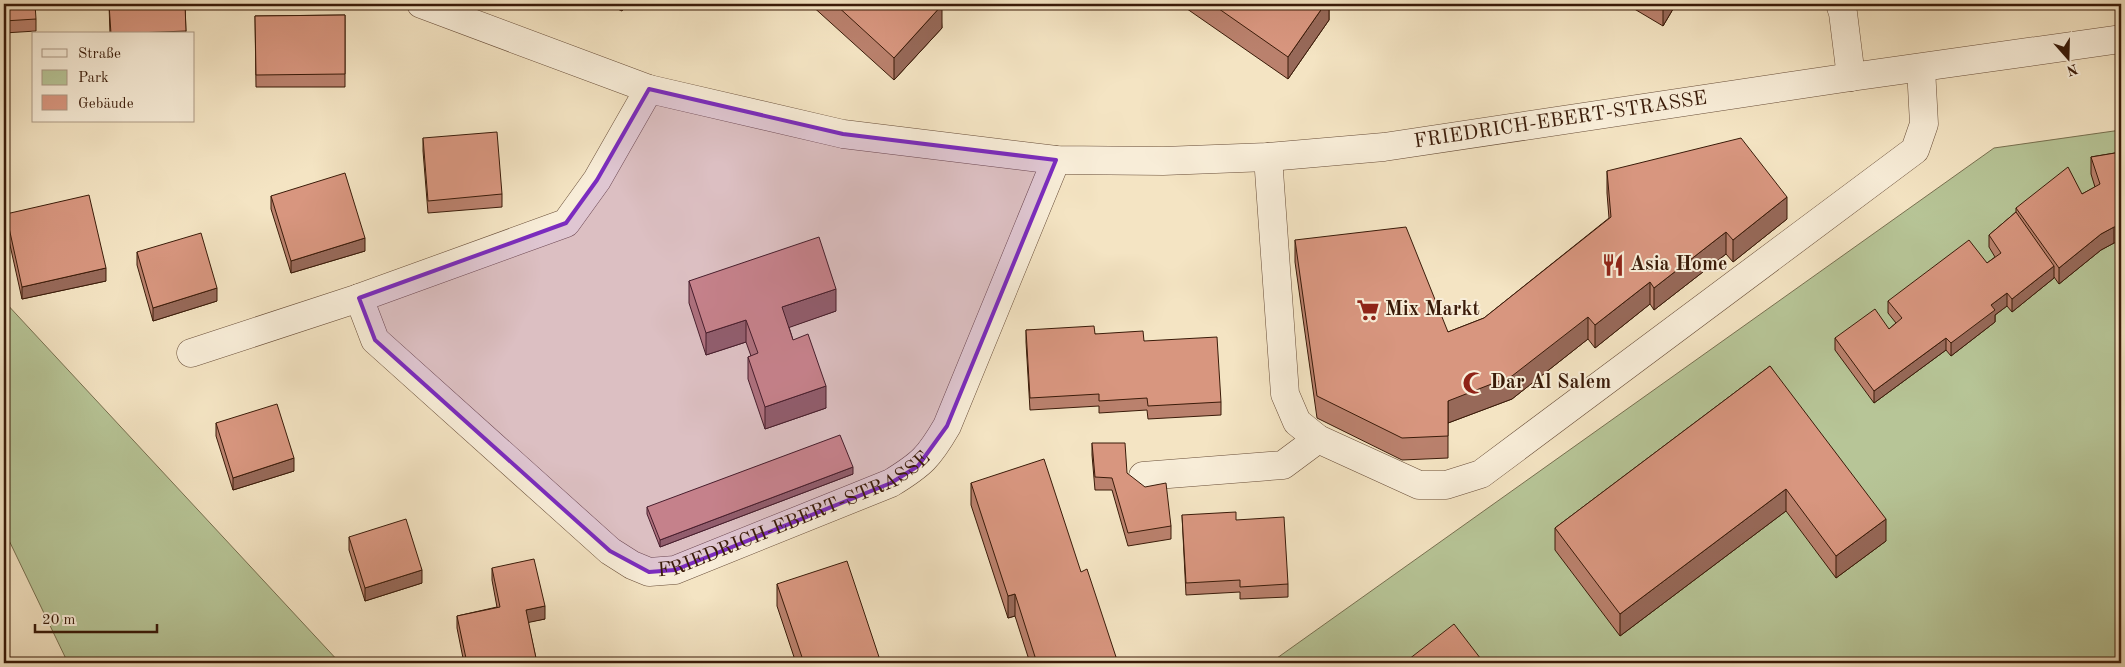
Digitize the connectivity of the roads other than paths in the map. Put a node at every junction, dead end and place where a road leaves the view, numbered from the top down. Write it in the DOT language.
graph roads {
  1 [pos="421,4"];
  2 [pos="1840,4"];
  3 [pos="2121,39"];
  4 [pos="1921,68"];
  5 [pos="1851,77"];
  6 [pos="649,90"];
  7 [pos="1268,157"];
  8 [pos="1056,160"];
  9 [pos="359,298"];
  10 [pos="191,353"];
  11 [pos="1318,439"];
  12 [pos="1143,476"];
  1 -- 6 [label="street, FRIEDRICH-EBERT-STRASSE"];
  2 -- 5 [label="street"];
  3 -- 4 [label="street, FRIEDRICH-EBERT-STRASSE"];
  4 -- 5 [label="street, FRIEDRICH-EBERT-STRASSE"];
  4 -- 11 [label="street"];
  5 -- 7 [label="street, FRIEDRICH-EBERT-STRASSE"];
  6 -- 8 [label="street, FRIEDRICH-EBERT-STRASSE"];
  6 -- 9 [label="street"];
  7 -- 8 [label="street, FRIEDRICH-EBERT-STRASSE"];
  7 -- 11 [label="street"];
  8 -- 9 [label="street, FRIEDRICH-EBERT-STRASSE"];
  9 -- 10 [label="street"];
  11 -- 12 [label="street"];
}
